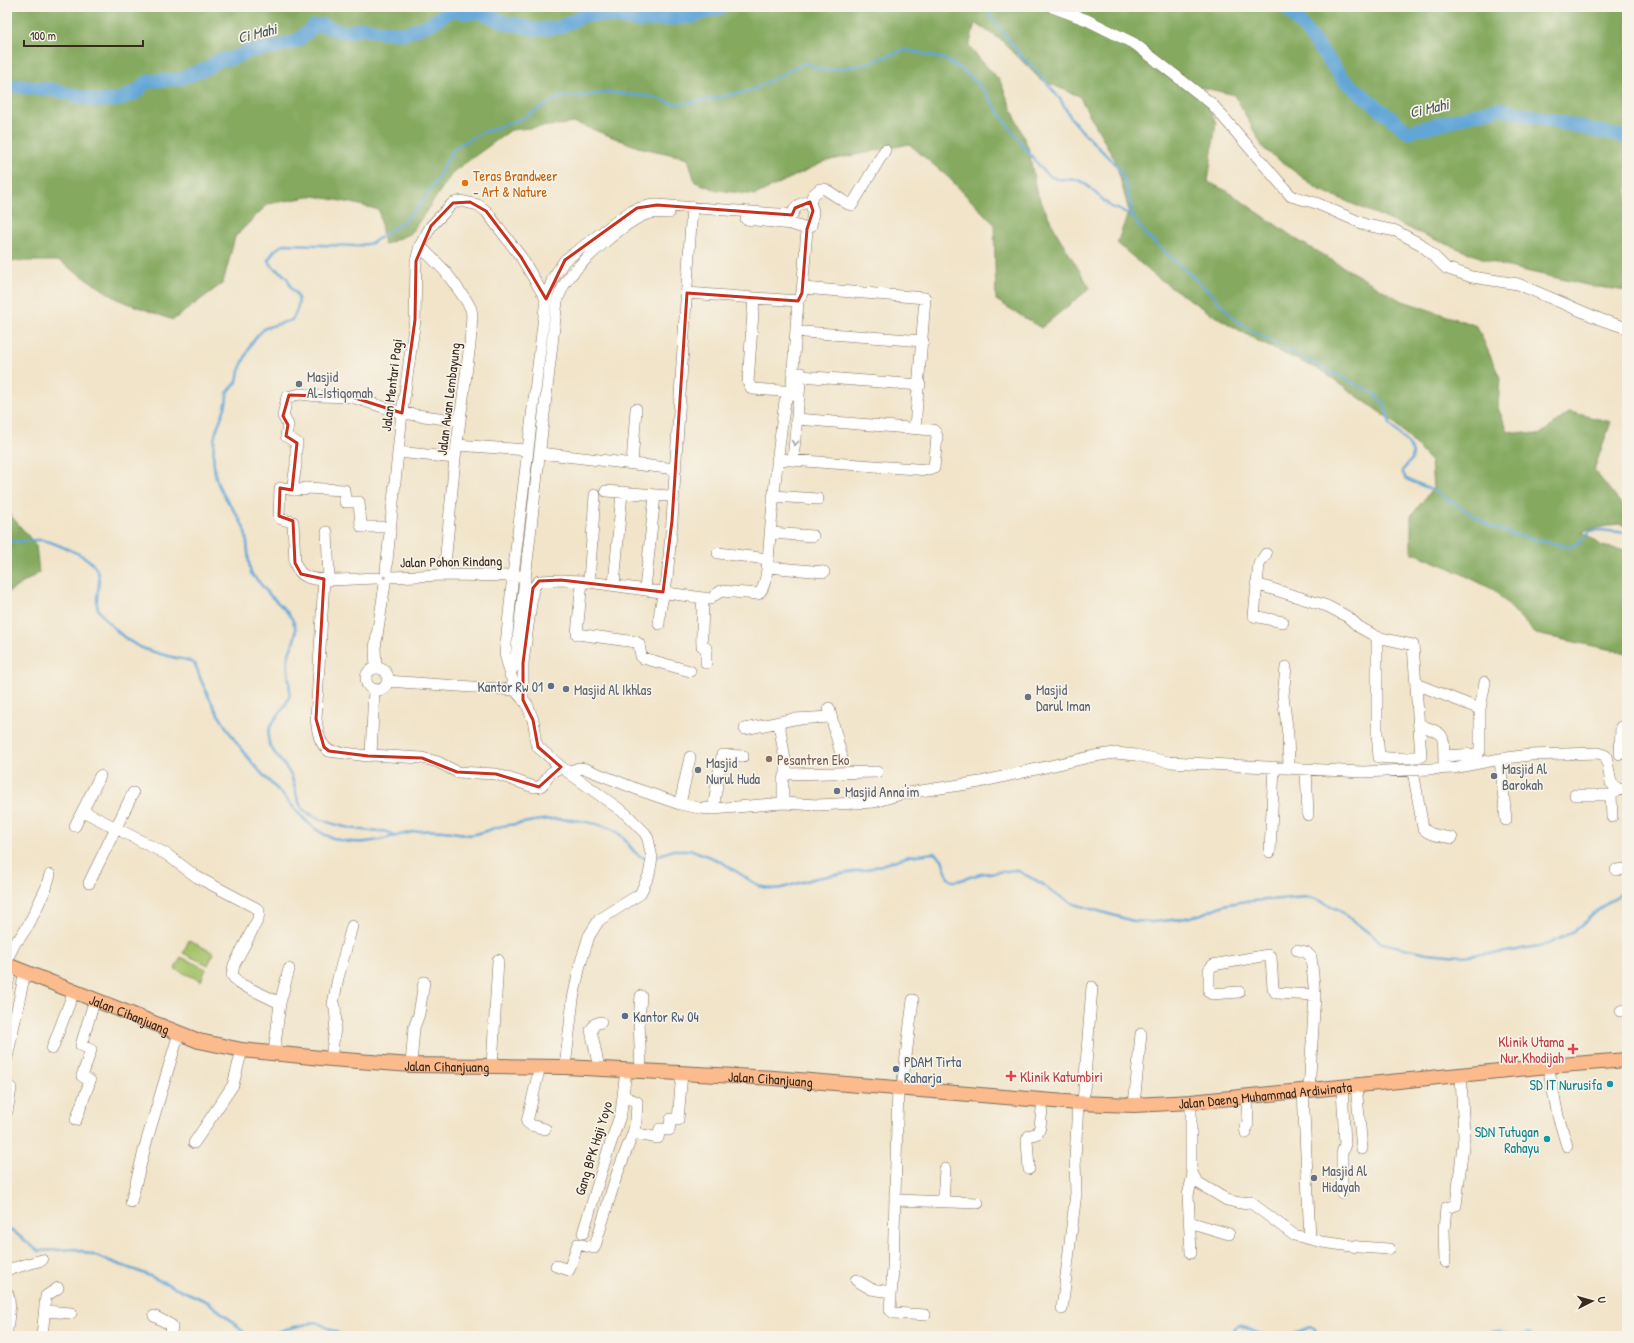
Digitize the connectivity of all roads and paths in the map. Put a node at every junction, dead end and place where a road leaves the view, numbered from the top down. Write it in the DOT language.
graph roads {
  1 [pos="1052,7"];
  2 [pos="885,150"];
  3 [pos="810,202"];
  4 [pos="692,211"];
  5 [pos="639,212"];
  6 [pos="791,220"];
  7 [pos="807,229"];
  8 [pos="420,246"];
  9 [pos="687,293"];
  10 [pos="801,294"];
  11 [pos="754,298"];
  12 [pos="546,299"];
  13 [pos="1627,328"];
  14 [pos="804,332"];
  15 [pos="923,341"];
  16 [pos="800,376"];
  17 [pos="920,385"];
  18 [pos="795,392"];
  19 [pos="636,409"];
  20 [pos="402,413"];
  21 [pos="797,419"];
  22 [pos="460,421"];
  23 [pos="916,428"];
  24 [pos="457,445"];
  25 [pos="527,450"];
  26 [pos="398,452"];
  27 [pos="540,452"];
  28 [pos="455,458"];
  29 [pos="777,459"];
  30 [pos="793,460"];
  31 [pos="632,464"];
  32 [pos="676,469"];
  33 [pos="292,490"];
  34 [pos="606,490"];
  35 [pos="622,492"];
  36 [pos="594,495"];
  37 [pos="654,495"];
  38 [pos="669,496"];
  39 [pos="773,496"];
  40 [pos="818,499"];
  41 [pos="390,527"];
  42 [pos="327,532"];
  43 [pos="770,533"];
  44 [pos="813,536"];
  45 [pos="718,553"];
  46 [pos="1266,554"];
  47 [pos="767,563"];
  48 [pos="824,572"];
  49 [pos="444,575"];
  50 [pos="513,575"];
  51 [pos="385,577"];
  52 [pos="526,577"];
  53 [pos="326,579"];
  54 [pos="585,581"];
  55 [pos="1256,584"];
  56 [pos="614,585"];
  57 [pos="645,589"];
  58 [pos="664,592"];
  59 [pos="709,597"];
  60 [pos="1283,622"];
  61 [pos="659,624"];
  62 [pos="1377,637"];
  63 [pos="706,663"];
  64 [pos="1286,667"];
  65 [pos="376,668"];
  66 [pos="690,671"];
  67 [pos="510,676"];
  68 [pos="387,681"];
  69 [pos="1485,682"];
  70 [pos="1416,684"];
  71 [pos="374,689"];
  72 [pos="515,690"];
  73 [pos="523,700"];
  74 [pos="1480,709"];
  75 [pos="779,723"];
  76 [pos="1420,725"];
  77 [pos="1621,727"];
  78 [pos="745,729"];
  79 [pos="372,754"];
  80 [pos="1605,754"];
  81 [pos="1623,754"];
  82 [pos="743,756"];
  83 [pos="1444,756"];
  84 [pos="690,757"];
  85 [pos="842,758"];
  86 [pos="1500,759"];
  87 [pos="1274,767"];
  88 [pos="1288,768"];
  89 [pos="564,769"];
  90 [pos="1444,769"];
  91 [pos="1306,770"];
  92 [pos="1413,771"];
  93 [pos="877,772"];
  94 [pos="786,774"];
  95 [pos="100,776"];
  96 [pos="1619,791"];
  97 [pos="133,792"];
  98 [pos="1575,795"];
  99 [pos="783,803"];
  100 [pos="680,804"];
  101 [pos="713,808"];
  102 [pos="82,811"];
  103 [pos="1308,815"];
  104 [pos="1612,817"];
  105 [pos="1506,820"];
  106 [pos="75,826"];
  107 [pos="115,828"];
  108 [pos="1452,838"];
  109 [pos="1270,852"];
  110 [pos="1627,869"];
  111 [pos="1616,870"];
  112 [pos="50,875"];
  113 [pos="89,882"];
  114 [pos="352,926"];
  115 [pos="1297,950"];
  116 [pos="498,960"];
  117 [pos="16,967"];
  118 [pos="289,969"];
  119 [pos="424,982"];
  120 [pos="7,986"];
  121 [pos="1092,988"];
  122 [pos="74,991"];
  123 [pos="1239,992"];
  124 [pos="1315,995"];
  125 [pos="641,996"];
  126 [pos="95,999"];
  127 [pos="913,1000"];
  128 [pos="280,1003"];
  129 [pos="19,1022"];
  130 [pos="601,1022"];
  131 [pos="179,1033"];
  132 [pos="1141,1034"];
  133 [pos="52,1049"];
  134 [pos="242,1050"];
  135 [pos="274,1053"];
  136 [pos="7,1058"];
  137 [pos="331,1059"];
  138 [pos="1627,1060"];
  139 [pos="411,1065"];
  140 [pos="540,1066"];
  141 [pos="1548,1066"];
  142 [pos="492,1067"];
  143 [pos="565,1067"];
  144 [pos="599,1068"];
  145 [pos="626,1070"];
  146 [pos="641,1071"];
  147 [pos="682,1073"];
  148 [pos="1461,1075"];
  149 [pos="7,1084"];
  150 [pos="1356,1085"];
  151 [pos="1342,1087"];
  152 [pos="900,1088"];
  153 [pos="1306,1091"];
  154 [pos="623,1096"];
  155 [pos="1247,1096"];
  156 [pos="1043,1100"];
  157 [pos="1191,1102"];
  158 [pos="1080,1103"];
  159 [pos="1134,1105"];
  160 [pos="7,1112"];
  161 [pos="76,1120"];
  162 [pos="545,1129"];
  163 [pos="633,1133"];
  164 [pos="1246,1133"];
  165 [pos="194,1143"];
  166 [pos="1567,1146"];
  167 [pos="1362,1149"];
  168 [pos="945,1169"];
  169 [pos="1029,1169"];
  170 [pos="1193,1175"];
  171 [pos="1342,1194"];
  172 [pos="895,1200"];
  173 [pos="943,1201"];
  174 [pos="131,1202"];
  175 [pos="978,1203"];
  176 [pos="1189,1222"];
  177 [pos="583,1233"];
  178 [pos="1229,1234"];
  179 [pos="1310,1239"];
  180 [pos="1389,1249"];
  181 [pos="1191,1253"];
  182 [pos="42,1260"];
  183 [pos="1445,1262"];
  184 [pos="556,1266"];
  185 [pos="7,1268"];
  186 [pos="856,1280"];
  187 [pos="58,1288"];
  188 [pos="7,1292"];
  189 [pos="891,1292"];
  190 [pos="1062,1309"];
  191 [pos="45,1311"];
  192 [pos="71,1313"];
  193 [pos="925,1315"];
  194 [pos="154,1316"];
  195 [pos="7,1330"];
  196 [pos="42,1336"];
  197 [pos="170,1336"];
  1 -- 13 [label="street"];
  2 -- 3 [label="street"];
  3 -- 6 [label="street"];
  3 -- 7 [label="street"];
  4 -- 5 [label="street"];
  4 -- 6 [label="street"];
  4 -- 9 [label="street"];
  5 -- 12 [label="street"];
  5 -- 27 [label="street"];
  6 -- 7 [label="street"];
  7 -- 10 [label="street"];
  8 -- 12 [label="street, Jalan Mentari Pagi"];
  8 -- 20 [label="street, Jalan Mentari Pagi"];
  8 -- 22 [label="street, Jalan Awan Lembayung"];
  9 -- 11 [label="street"];
  9 -- 32 [label="street"];
  10 -- 11 [label="street"];
  10 -- 14 [label="street"];
  10 -- 15 [label="street"];
  10 -- 18 [label="street"];
  11 -- 18 [label="street"];
  12 -- 25 [label="street"];
  14 -- 15 [label="street"];
  14 -- 16 [label="street"];
  15 -- 17 [label="street"];
  16 -- 17 [label="street"];
  16 -- 18 [label="street"];
  17 -- 23 [label="street"];
  18 -- 21 [label="street"];
  18 -- 29 [label="street"];
  19 -- 31 [label="street"];
  20 -- 22 [label="street"];
  20 -- 26 [label="street, Jalan Mentari Pagi"];
  20 -- 33 [label="street"];
  21 -- 23 [label="street"];
  21 -- 30 [label="street, one-way"];
  22 -- 24 [label="street, Jalan Awan Lembayung"];
  23 -- 30 [label="street"];
  24 -- 25 [label="street"];
  24 -- 28 [label="street, Jalan Awan Lembayung"];
  25 -- 27 [label="street"];
  25 -- 50 [label="street"];
  26 -- 28 [label="street"];
  26 -- 41 [label="street, Jalan Mentari Pagi"];
  27 -- 31 [label="street"];
  27 -- 52 [label="street"];
  28 -- 49 [label="street, Jalan Awan Lembayung"];
  29 -- 30 [label="street"];
  29 -- 39 [label="street"];
  31 -- 32 [label="street"];
  32 -- 58 [label="street"];
  33 -- 41 [label="street"];
  33 -- 53 [label="street, Jalan Pohon Rindang"];
  34 -- 35 [label="street"];
  35 -- 37 [label="street"];
  35 -- 56 [label="street"];
  36 -- 54 [label="street"];
  37 -- 38 [label="street"];
  37 -- 57 [label="street"];
  39 -- 40 [label="street"];
  39 -- 43 [label="street"];
  41 -- 51 [label="street, Jalan Mentari Pagi"];
  42 -- 53 [label="street"];
  43 -- 44 [label="street"];
  43 -- 47 [label="street"];
  45 -- 47 [label="street"];
  46 -- 55 [label="street"];
  47 -- 48 [label="street"];
  47 -- 59 [label="street"];
  49 -- 50 [label="street, Jalan Pohon Rindang"];
  49 -- 51 [label="street, Jalan Pohon Rindang"];
  50 -- 52 [label="street, Jalan Pohon Rindang"];
  50 -- 67 [label="street"];
  51 -- 53 [label="street, Jalan Pohon Rindang"];
  51 -- 65 [label="street, Jalan Mentari Pagi"];
  52 -- 67 [label="street"];
  53 -- 79 [label="street"];
  54 -- 56 [label="street"];
  54 -- 66 [label="street"];
  54 -- 73 [label="street"];
  55 -- 60 [label="street"];
  55 -- 62 [label="street"];
  56 -- 57 [label="street"];
  57 -- 58 [label="street"];
  58 -- 59 [label="street"];
  58 -- 61 [label="street"];
  59 -- 63 [label="street"];
  62 -- 70 [label="street"];
  62 -- 76 [label="street"];
  64 -- 88 [label="street"];
  65 -- 68 [label="street"];
  65 -- 71 [label="street"];
  67 -- 72 [label="street"];
  68 -- 71 [label="street"];
  68 -- 72 [label="street"];
  69 -- 74 [label="street"];
  70 -- 74 [label="street"];
  70 -- 76 [label="street"];
  71 -- 79 [label="street"];
  72 -- 73 [label="street"];
  73 -- 89 [label="street"];
  74 -- 83 [label="street"];
  75 -- 78 [label="street"];
  75 -- 85 [label="street"];
  75 -- 94 [label="street"];
  76 -- 83 [label="street"];
  77 -- 81 [label="street"];
  79 -- 89 [label="street"];
  80 -- 81 [label="street"];
  80 -- 86 [label="street"];
  80 -- 96 [label="street"];
  82 -- 101 [label="street"];
  83 -- 90 [label="street"];
  84 -- 100 [label="street"];
  86 -- 90 [label="street"];
  86 -- 105 [label="street"];
  87 -- 88 [label="street"];
  87 -- 99 [label="street"];
  87 -- 109 [label="street"];
  88 -- 91 [label="street"];
  89 -- 100 [label="street"];
  89 -- 143 [label="street"];
  90 -- 92 [label="street"];
  91 -- 92 [label="street"];
  91 -- 103 [label="street"];
  92 -- 108 [label="street"];
  93 -- 94 [label="street"];
  94 -- 99 [label="street"];
  95 -- 102 [label="street"];
  96 -- 98 [label="street"];
  96 -- 104 [label="street"];
  97 -- 107 [label="street"];
  99 -- 101 [label="street"];
  100 -- 101 [label="street"];
  102 -- 106 [label="street"];
  102 -- 107 [label="street"];
  107 -- 113 [label="street"];
  107 -- 128 [label="street"];
  110 -- 111 [label="street"];
  112 -- 117 [label="street"];
  114 -- 137 [label="street"];
  115 -- 124 [label="street"];
  116 -- 142 [label="street"];
  117 -- 120 [label="street"];
  117 -- 122 [label="main road, Jalan Cihanjuang"];
  117 -- 129 [label="street"];
  117 -- 136 [label="street"];
  118 -- 128 [label="street"];
  119 -- 139 [label="street"];
  121 -- 158 [label="street"];
  122 -- 126 [label="main road, Jalan Cihanjuang"];
  122 -- 133 [label="street"];
  123 -- 124 [label="street"];
  124 -- 153 [label="street"];
  125 -- 146 [label="street"];
  126 -- 131 [label="main road, Jalan Cihanjuang"];
  126 -- 161 [label="street"];
  127 -- 152 [label="street"];
  128 -- 135 [label="street"];
  130 -- 144 [label="street"];
  131 -- 134 [label="main road, Jalan Cihanjuang"];
  131 -- 174 [label="street"];
  132 -- 159 [label="street"];
  134 -- 135 [label="main road, Jalan Cihanjuang"];
  134 -- 165 [label="street"];
  135 -- 137 [label="main road, Jalan Cihanjuang"];
  137 -- 139 [label="main road, Jalan Cihanjuang"];
  138 -- 141 [label="main road, Jalan Daeng Muhammad Ardiwinata"];
  139 -- 142 [label="main road, Jalan Cihanjuang"];
  140 -- 142 [label="main road, Jalan Cihanjuang"];
  140 -- 143 [label="main road, Jalan Cihanjuang"];
  140 -- 162 [label="street"];
  141 -- 148 [label="main road, Jalan Daeng Muhammad Ardiwinata"];
  141 -- 166 [label="street"];
  143 -- 144 [label="main road, Jalan Cihanjuang"];
  144 -- 145 [label="main road, Jalan Cihanjuang"];
  145 -- 146 [label="main road, Jalan Cihanjuang"];
  145 -- 154 [label="street, Gang BPK Haji Yoyo"];
  146 -- 147 [label="main road, Jalan Cihanjuang"];
  147 -- 152 [label="main road, Jalan Cihanjuang"];
  147 -- 163 [label="street"];
  148 -- 150 [label="main road, Jalan Daeng Muhammad Ardiwinata"];
  148 -- 183 [label="street"];
  149 -- 160 [label="street"];
  150 -- 151 [label="main road, Jalan Daeng Muhammad Ardiwinata"];
  150 -- 167 [label="street"];
  151 -- 153 [label="main road, Jalan Daeng Muhammad Ardiwinata"];
  151 -- 171 [label="street"];
  152 -- 156 [label="main road, Jalan Daeng Muhammad Ardiwinata"];
  152 -- 172 [label="street"];
  153 -- 155 [label="main road, Jalan Daeng Muhammad Ardiwinata"];
  153 -- 179 [label="street"];
  154 -- 163 [label="street"];
  154 -- 177 [label="street, Gang BPK Haji Yoyo"];
  155 -- 157 [label="main road, Jalan Daeng Muhammad Ardiwinata"];
  155 -- 164 [label="street"];
  156 -- 158 [label="main road, Jalan Daeng Muhammad Ardiwinata"];
  156 -- 169 [label="street"];
  157 -- 159 [label="main road, Jalan Daeng Muhammad Ardiwinata"];
  157 -- 170 [label="street"];
  158 -- 159 [label="main road, Jalan Daeng Muhammad Ardiwinata"];
  158 -- 190 [label="street"];
  163 -- 184 [label="street"];
  168 -- 173 [label="street"];
  170 -- 176 [label="street"];
  170 -- 179 [label="street"];
  172 -- 173 [label="street"];
  172 -- 189 [label="street"];
  173 -- 175 [label="street"];
  176 -- 178 [label="street"];
  176 -- 181 [label="street"];
  179 -- 180 [label="street"];
  182 -- 185 [label="street"];
  186 -- 189 [label="street"];
  187 -- 191 [label="street"];
  188 -- 195 [label="street"];
  189 -- 193 [label="street"];
  191 -- 192 [label="street"];
  191 -- 196 [label="street"];
  194 -- 197 [label="street"];
}
